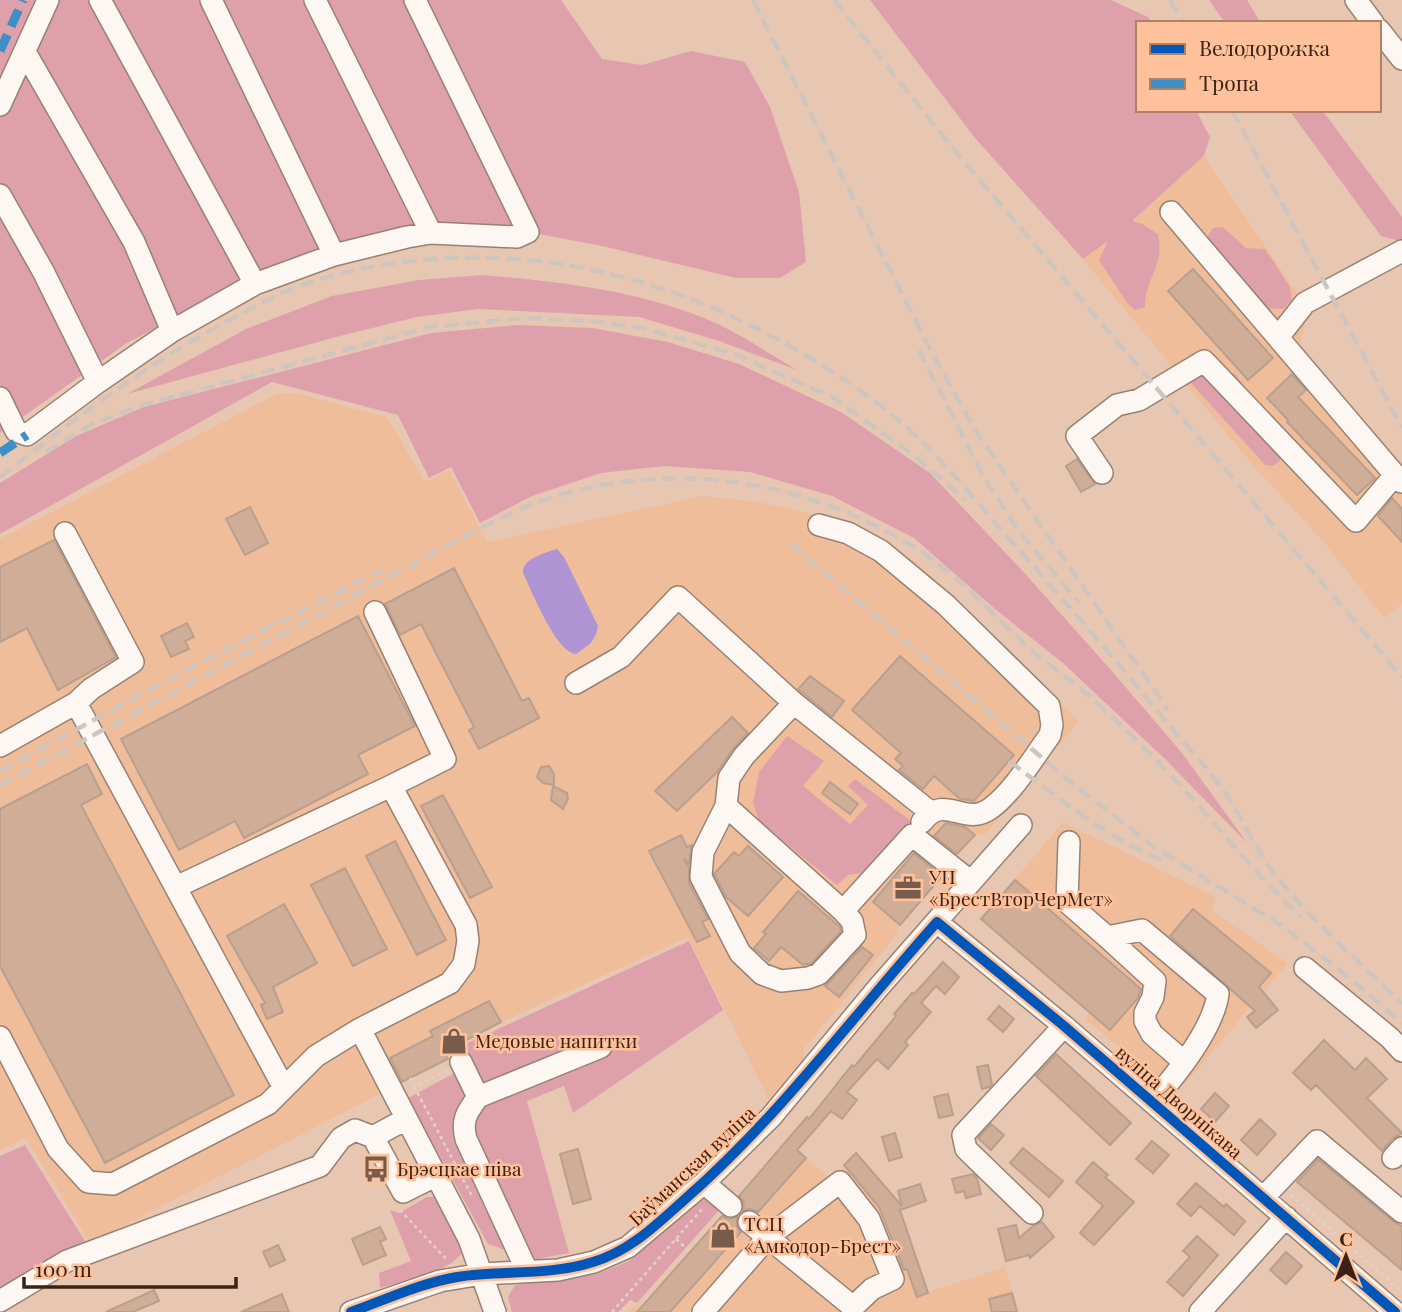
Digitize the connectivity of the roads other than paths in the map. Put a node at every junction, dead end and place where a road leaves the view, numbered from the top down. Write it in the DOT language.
graph roads {
  1 [pos="48,0"];
  2 [pos="100,0"];
  3 [pos="211,0"];
  4 [pos="315,0"];
  5 [pos="415,0"];
  6 [pos="1356,0"];
  7 [pos="1372,21"];
  8 [pos="1381,33"];
  9 [pos="25,52"];
  10 [pos="1402,59"];
  11 [pos="0,105"];
  12 [pos="0,195"];
  13 [pos="1171,212"];
  14 [pos="431,233"];
  15 [pos="1402,251"];
  16 [pos="334,254"];
  17 [pos="255,284"];
  18 [pos="172,331"];
  19 [pos="1279,336"];
  20 [pos="98,382"];
  21 [pos="0,398"];
  22 [pos="1102,473"];
  23 [pos="1399,478"];
  24 [pos="819,525"];
  25 [pos="65,533"];
  26 [pos="374,612"];
  27 [pos="576,683"];
  28 [pos="76,703"];
  29 [pos="794,703"];
  30 [pos="0,746"];
  31 [pos="391,786"];
  32 [pos="726,806"];
  33 [pos="929,811"];
  34 [pos="1021,825"];
  35 [pos="912,835"];
  36 [pos="1069,842"];
  37 [pos="971,882"];
  38 [pos="176,887"];
  39 [pos="843,911"];
  40 [pos="937,922"];
  41 [pos="1107,937"];
  42 [pos="1305,968"];
  43 [pos="1064,1026"];
  44 [pos="360,1029"];
  45 [pos="0,1037"];
  46 [pos="601,1047"];
  47 [pos="1402,1051"];
  48 [pos="1183,1061"];
  49 [pos="461,1062"];
  50 [pos="284,1088"];
  51 [pos="478,1097"];
  52 [pos="1152,1102"];
  53 [pos="407,1119"];
  54 [pos="373,1137"];
  55 [pos="435,1176"];
  56 [pos="704,1183"];
  57 [pos="1270,1190"];
  58 [pos="731,1206"];
  59 [pos="1402,1212"];
  60 [pos="1032,1213"];
  61 [pos="1286,1217"];
  62 [pos="750,1222"];
  63 [pos="768,1237"];
  64 [pos="527,1271"];
  65 [pos="482,1274"];
  66 [pos="0,1301"];
  67 [pos="351,1312"];
  68 [pos="495,1312"];
  69 [pos="703,1312"];
  70 [pos="1200,1312"];
  71 [pos="1395,1312"];
  1 -- 9 [label="street"];
  2 -- 17 [label="street"];
  3 -- 16 [label="street"];
  4 -- 14 [label="street"];
  5 -- 14 [label="street"];
  6 -- 7 [label="street"];
  8 -- 10 [label="street"];
  9 -- 11 [label="street"];
  9 -- 18 [label="street"];
  12 -- 20 [label="street"];
  13 -- 19 [label="street"];
  14 -- 16 [label="street"];
  15 -- 19 [label="street"];
  16 -- 17 [label="street"];
  17 -- 18 [label="street"];
  18 -- 20 [label="street"];
  19 -- 23 [label="street"];
  20 -- 21 [label="street"];
  22 -- 23 [label="street"];
  24 -- 33 [label="street"];
  25 -- 28 [label="street"];
  26 -- 31 [label="street"];
  27 -- 29 [label="street"];
  28 -- 30 [label="street"];
  28 -- 38 [label="street"];
  29 -- 32 [label="street"];
  29 -- 33 [label="street"];
  31 -- 38 [label="street"];
  31 -- 44 [label="street"];
  32 -- 39 [label="street"];
  32 -- 39 [label="street"];
  33 -- 35 [label="street"];
  34 -- 37 [label="street, Баўманская вуліца"];
  35 -- 37 [label="street"];
  35 -- 39 [label="street"];
  36 -- 41 [label="street"];
  37 -- 40 [label="street, Баўманская вуліца"];
  38 -- 50 [label="street"];
  40 -- 43 [label="street, вуліца Дворнікава"];
  40 -- 56 [label="street, Баўманская вуліца"];
  41 -- 48 [label="street"];
  41 -- 48 [label="street"];
  42 -- 47 [label="street"];
  43 -- 52 [label="street, вуліца Дворнікава"];
  43 -- 60 [label="street"];
  44 -- 50 [label="street"];
  44 -- 53 [label="street"];
  45 -- 50 [label="street"];
  46 -- 51 [label="street"];
  48 -- 52 [label="street"];
  49 -- 51 [label="street"];
  51 -- 64 [label="street"];
  52 -- 57 [label="street, вуліца Дворнікава"];
  53 -- 54 [label="street"];
  53 -- 55 [label="street"];
  54 -- 55 [label="street"];
  54 -- 66 [label="street"];
  55 -- 65 [label="street"];
  56 -- 58 [label="street"];
  56 -- 64 [label="street, Баўманская вуліца"];
  57 -- 59 [label="street"];
  57 -- 61 [label="street, вуліца Дворнікава"];
  61 -- 70 [label="street"];
  61 -- 71 [label="street, вуліца Дворнікава"];
  62 -- 63 [label="street"];
  63 -- 63 [label="street"];
  63 -- 69 [label="street"];
  64 -- 65 [label="street, Баўманская вуліца"];
  65 -- 67 [label="street, Баўманская вуліца"];
  65 -- 68 [label="street"];
}
